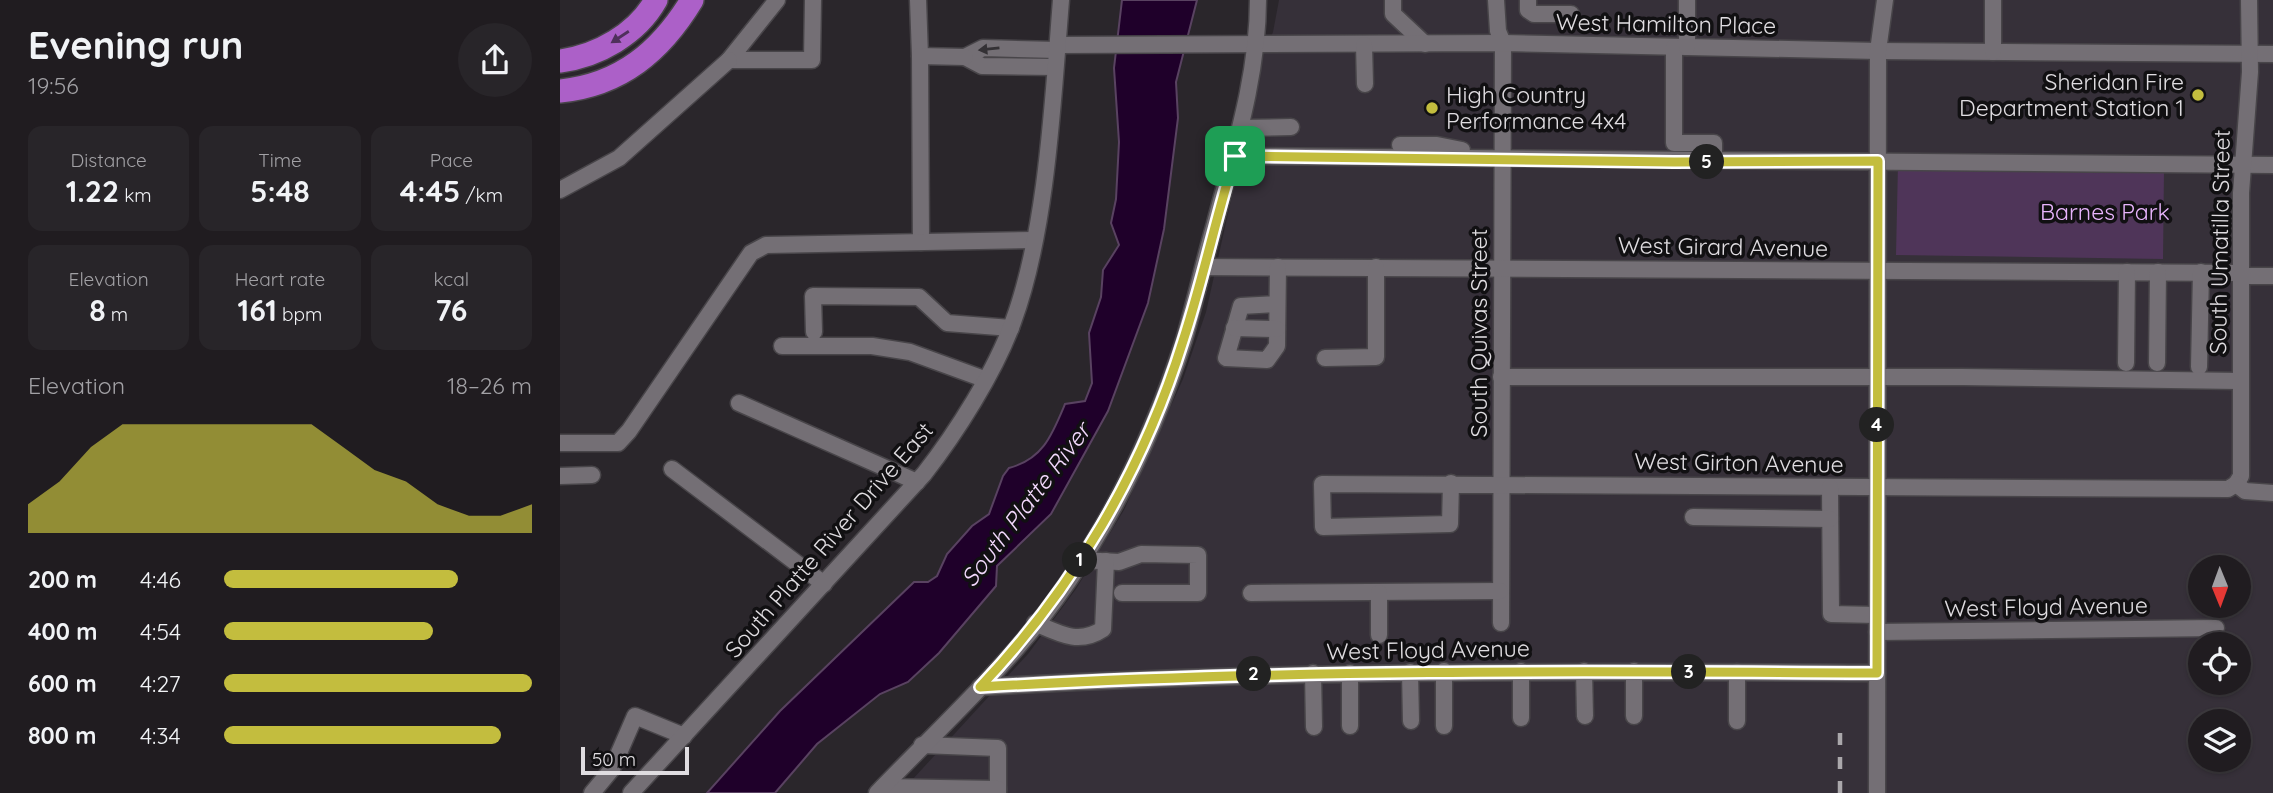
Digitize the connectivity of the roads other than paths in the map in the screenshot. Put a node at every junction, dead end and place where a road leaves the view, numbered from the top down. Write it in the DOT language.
graph roads {
  1 [pos="656,0"];
  2 [pos="692,0"];
  3 [pos="777,0"];
  4 [pos="813,0"];
  5 [pos="918,0"];
  6 [pos="1061,0"];
  7 [pos="1258,0"];
  8 [pos="1393,0"];
  9 [pos="1496,0"];
  10 [pos="1687,0"];
  11 [pos="1885,0"];
  12 [pos="1993,0"];
  13 [pos="2249,0"];
  14 [pos="1528,5"];
  15 [pos="1571,13"];
  16 [pos="1503,43"];
  17 [pos="1527,43"];
  18 [pos="1426,44"];
  19 [pos="1364,45"];
  20 [pos="1254,46"];
  21 [pos="1057,47"];
  22 [pos="1680,47"];
  23 [pos="1878,51"];
  24 [pos="1993,52"];
  25 [pos="2248,54"];
  26 [pos="2273,54"];
  27 [pos="920,56"];
  28 [pos="965,57"];
  29 [pos="729,60"];
  30 [pos="560,61"];
  31 [pos="1055,68"];
  32 [pos="1364,84"];
  33 [pos="560,91"];
  34 [pos="1291,127"];
  35 [pos="1241,128"];
  36 [pos="1400,145"];
  37 [pos="1502,155"];
  38 [pos="1235,156"];
  39 [pos="1878,161"];
  40 [pos="1714,162"];
  41 [pos="2242,165"];
  42 [pos="2273,166"];
  43 [pos="560,190"];
  44 [pos="1034,240"];
  45 [pos="921,242"];
  46 [pos="1204,267"];
  47 [pos="1278,267"];
  48 [pos="1376,267"];
  49 [pos="1502,267"];
  50 [pos="1878,271"];
  51 [pos="2127,272"];
  52 [pos="2158,272"];
  53 [pos="2201,272"];
  54 [pos="2242,274"];
  55 [pos="2273,276"];
  56 [pos="1277,304"];
  57 [pos="1010,328"];
  58 [pos="1234,328"];
  59 [pos="1276,329"];
  60 [pos="814,332"];
  61 [pos="782,346"];
  62 [pos="1325,358"];
  63 [pos="2126,363"];
  64 [pos="2157,363"];
  65 [pos="2199,367"];
  66 [pos="1501,377"];
  67 [pos="1877,378"];
  68 [pos="984,379"];
  69 [pos="2239,381"];
  70 [pos="740,403"];
  71 [pos="560,443"];
  72 [pos="672,469"];
  73 [pos="592,475"];
  74 [pos="560,476"];
  75 [pos="917,482"];
  76 [pos="1451,483"];
  77 [pos="1501,483"];
  78 [pos="2236,484"];
  79 [pos="1830,487"];
  80 [pos="1877,487"];
  81 [pos="2273,493"];
  82 [pos="1693,517"];
  83 [pos="1830,519"];
  84 [pos="1080,560"];
  85 [pos="1107,561"];
  86 [pos="824,584"];
  87 [pos="1500,591"];
  88 [pos="1122,593"];
  89 [pos="1251,593"];
  90 [pos="1379,593"];
  91 [pos="1877,615"];
  92 [pos="1035,623"];
  93 [pos="1501,623"];
  94 [pos="2217,628"];
  95 [pos="1877,632"];
  96 [pos="1379,635"];
  97 [pos="1444,671"];
  98 [pos="1521,671"];
  99 [pos="1584,671"];
  100 [pos="1634,671"];
  101 [pos="1410,672"];
  102 [pos="1737,672"];
  103 [pos="1313,673"];
  104 [pos="1350,673"];
  105 [pos="1877,673"];
  106 [pos="980,687"];
  107 [pos="1585,716"];
  108 [pos="1634,716"];
  109 [pos="1521,718"];
  110 [pos="1411,721"];
  111 [pos="1737,721"];
  112 [pos="1350,726"];
  113 [pos="1444,726"];
  114 [pos="1314,727"];
  115 [pos="684,736"];
  116 [pos="922,745"];
  117 [pos="880,790"];
  118 [pos="998,791"];
  119 [pos="594,792"];
  120 [pos="631,793"];
  121 [pos="1877,793"];
  1 -- 30 [label="highway, one-way"];
  2 -- 33 [label="highway"];
  3 -- 29 [label="street"];
  4 -- 29 [label="street"];
  5 -- 27 [label="street"];
  6 -- 21 [label="street, South Platte River Drive East"];
  7 -- 20 [label="street"];
  8 -- 18 [label="street"];
  9 -- 16 [label="street, South Quivas Street"];
  10 -- 22 [label="street"];
  11 -- 23 [label="street"];
  12 -- 24 [label="street"];
  13 -- 25 [label="street, South Umatilla Street"];
  14 -- 15 [label="street"];
  14 -- 17 [label="street"];
  16 -- 17 [label="street, West Hamilton Place"];
  16 -- 18 [label="street, West Hamilton Place"];
  16 -- 37 [label="street, South Quivas Street"];
  17 -- 22 [label="street, West Hamilton Place"];
  18 -- 19 [label="street, West Hamilton Place"];
  19 -- 20 [label="street, West Hamilton Place"];
  19 -- 32 [label="street"];
  20 -- 21 [label="street, West Hamilton Place"];
  20 -- 35 [label="street"];
  21 -- 28 [label="street, West Hamilton Place, one-way"];
  21 -- 31 [label="street, South Platte River Drive East"];
  22 -- 23 [label="street, West Hamilton Place"];
  22 -- 40 [label="street"];
  23 -- 24 [label="street, West Hamilton Place"];
  23 -- 39 [label="street"];
  24 -- 25 [label="street, West Hamilton Place"];
  25 -- 26 [label="street, West Hamilton Place"];
  25 -- 41 [label="street, South Umatilla Street"];
  27 -- 28 [label="street"];
  27 -- 45 [label="street"];
  28 -- 31 [label="street"];
  29 -- 43 [label="street"];
  31 -- 44 [label="street, South Platte River Drive East"];
  34 -- 35 [label="street"];
  35 -- 38 [label="street"];
  36 -- 37 [label="street"];
  37 -- 38 [label="street"];
  37 -- 40 [label="street"];
  37 -- 49 [label="street, South Quivas Street"];
  38 -- 46 [label="street"];
  39 -- 40 [label="street"];
  39 -- 41 [label="street"];
  39 -- 50 [label="street"];
  41 -- 42 [label="street"];
  41 -- 54 [label="street, South Umatilla Street"];
  44 -- 45 [label="street"];
  44 -- 57 [label="street, South Platte River Drive East"];
  45 -- 71 [label="street"];
  46 -- 47 [label="street, West Girard Avenue"];
  46 -- 84 [label="street"];
  47 -- 48 [label="street, West Girard Avenue"];
  47 -- 56 [label="street"];
  48 -- 49 [label="street, West Girard Avenue"];
  48 -- 62 [label="street"];
  49 -- 50 [label="street, West Girard Avenue"];
  49 -- 66 [label="street, South Quivas Street"];
  50 -- 51 [label="street, West Girard Avenue"];
  50 -- 67 [label="street"];
  51 -- 52 [label="street, West Girard Avenue"];
  51 -- 63 [label="street"];
  52 -- 53 [label="street, West Girard Avenue"];
  52 -- 64 [label="street"];
  53 -- 54 [label="street, West Girard Avenue"];
  53 -- 65 [label="street"];
  54 -- 55 [label="street, West Girard Avenue"];
  54 -- 69 [label="street, South Umatilla Street"];
  56 -- 58 [label="street"];
  56 -- 59 [label="street"];
  57 -- 60 [label="street"];
  57 -- 68 [label="street, South Platte River Drive East"];
  58 -- 59 [label="street"];
  58 -- 59 [label="street"];
  61 -- 68 [label="street"];
  66 -- 67 [label="street"];
  66 -- 77 [label="street, South Quivas Street"];
  67 -- 69 [label="street"];
  67 -- 80 [label="street"];
  68 -- 75 [label="street, South Platte River Drive East"];
  69 -- 78 [label="street, South Umatilla Street"];
  70 -- 75 [label="street"];
  72 -- 86 [label="street"];
  73 -- 74 [label="street"];
  75 -- 86 [label="street, South Platte River Drive East"];
  76 -- 76 [label="street, West Girton Avenue"];
  76 -- 77 [label="street, West Girton Avenue"];
  77 -- 79 [label="street, West Girton Avenue"];
  77 -- 87 [label="street, South Quivas Street"];
  78 -- 80 [label="street, West Girton Avenue"];
  78 -- 81 [label="street"];
  79 -- 80 [label="street, West Girton Avenue"];
  79 -- 83 [label="street"];
  80 -- 91 [label="street"];
  82 -- 83 [label="street"];
  83 -- 91 [label="street"];
  84 -- 85 [label="street"];
  84 -- 92 [label="street"];
  85 -- 88 [label="street"];
  85 -- 92 [label="street"];
  86 -- 115 [label="street, South Platte River Drive East"];
  87 -- 90 [label="street"];
  87 -- 93 [label="street, South Quivas Street"];
  89 -- 90 [label="street"];
  90 -- 96 [label="street"];
  91 -- 95 [label="street"];
  92 -- 106 [label="street"];
  94 -- 95 [label="street, West Floyd Avenue"];
  95 -- 105 [label="street"];
  97 -- 98 [label="street, West Floyd Avenue"];
  97 -- 101 [label="street, West Floyd Avenue"];
  97 -- 113 [label="street"];
  98 -- 99 [label="street, West Floyd Avenue"];
  98 -- 109 [label="street"];
  99 -- 100 [label="street, West Floyd Avenue"];
  99 -- 107 [label="street"];
  100 -- 102 [label="street, West Floyd Avenue"];
  100 -- 108 [label="street"];
  101 -- 104 [label="street, West Floyd Avenue"];
  101 -- 110 [label="street"];
  102 -- 105 [label="street, West Floyd Avenue"];
  102 -- 111 [label="street"];
  103 -- 104 [label="street, West Floyd Avenue"];
  103 -- 106 [label="street, West Floyd Avenue"];
  103 -- 114 [label="street"];
  104 -- 112 [label="street"];
  105 -- 121 [label="street"];
  106 -- 116 [label="street"];
  115 -- 119 [label="street"];
  115 -- 120 [label="street, South Platte River Drive East"];
  116 -- 117 [label="street"];
  116 -- 118 [label="street"];
  117 -- 118 [label="street"];
}
